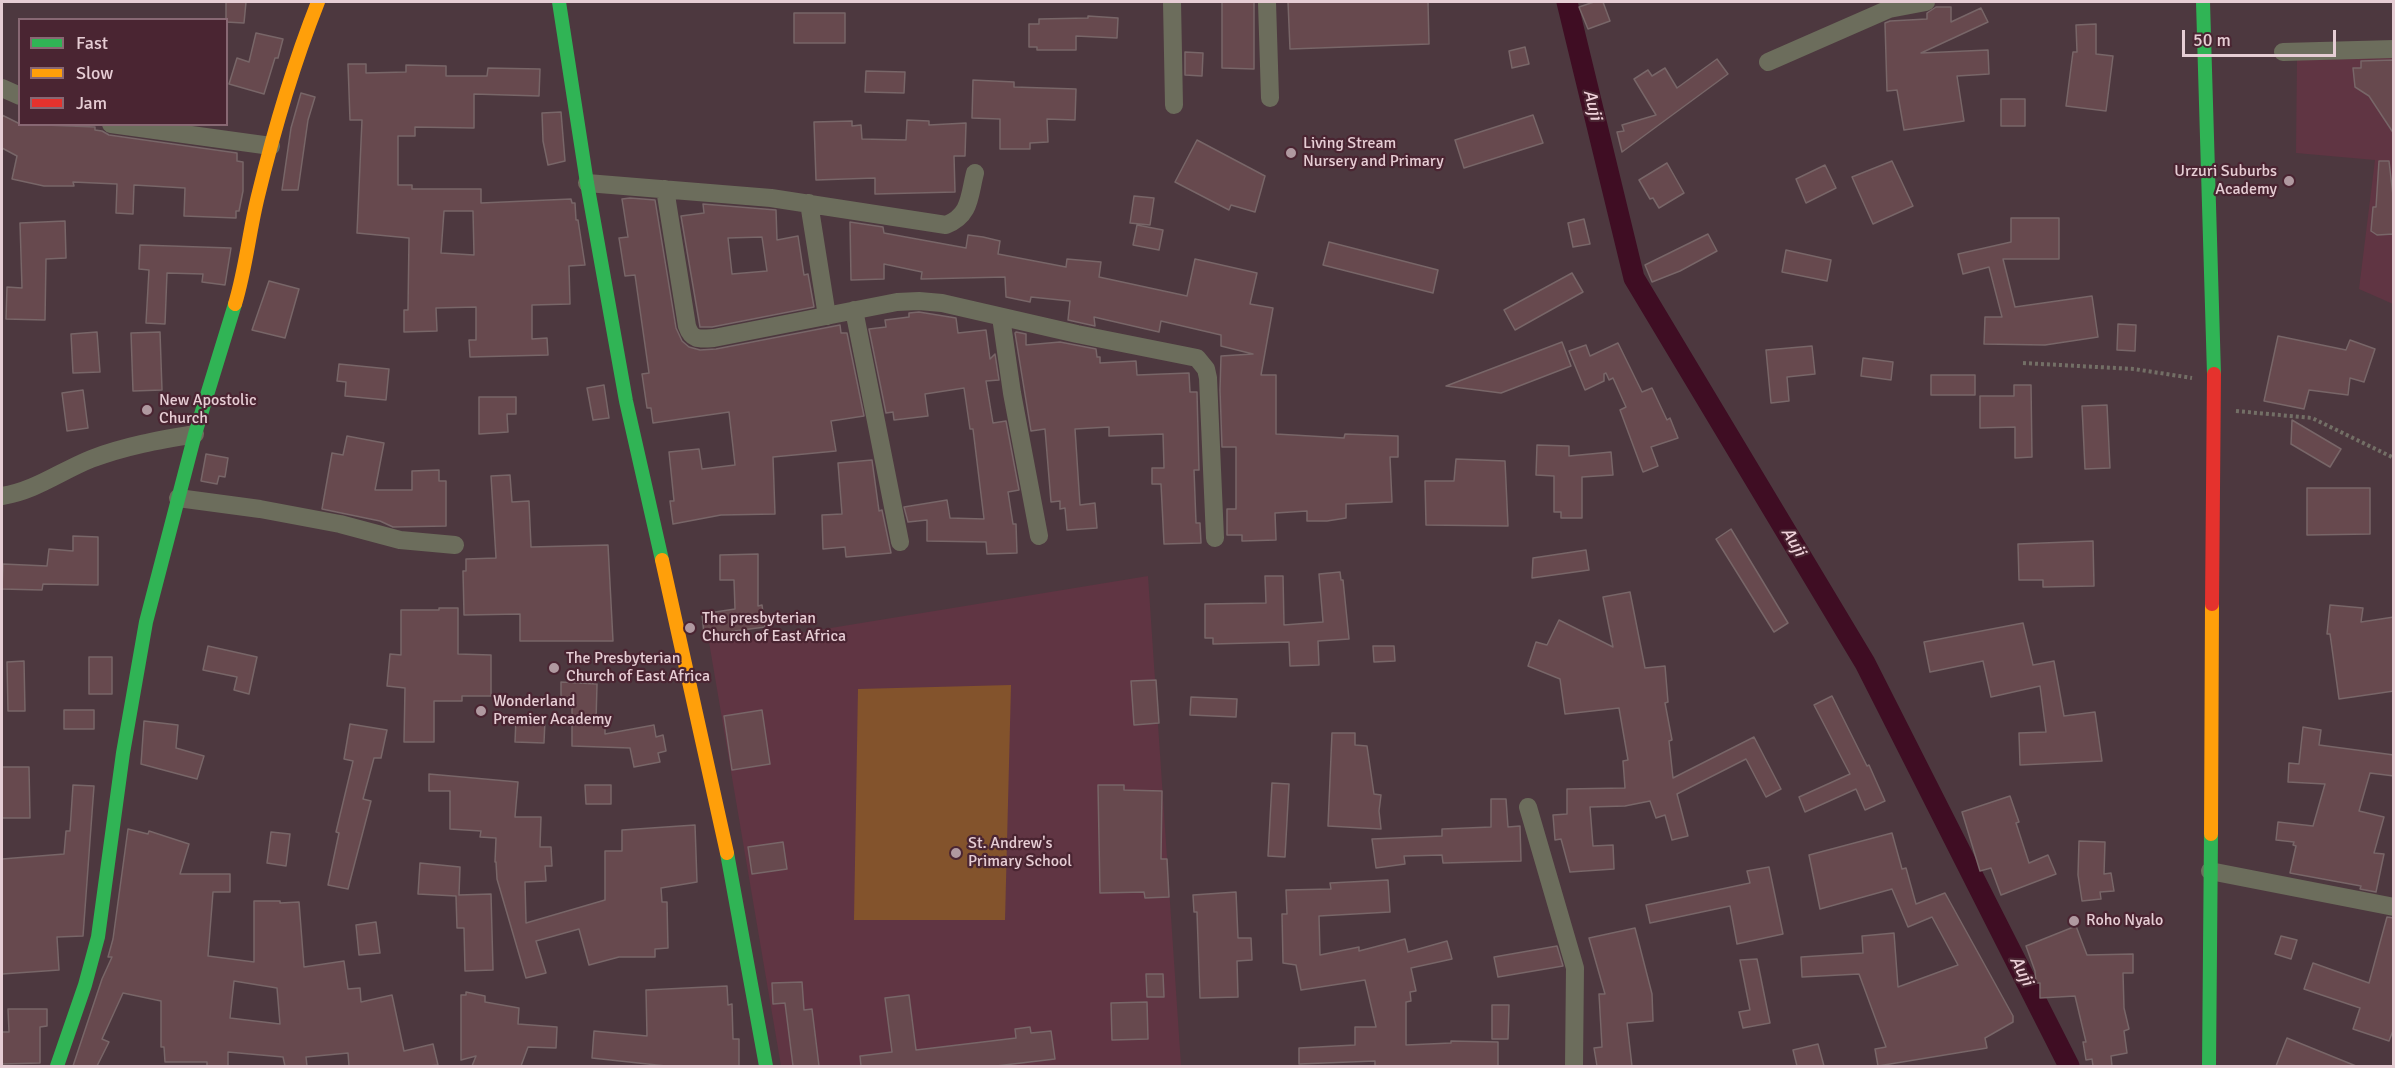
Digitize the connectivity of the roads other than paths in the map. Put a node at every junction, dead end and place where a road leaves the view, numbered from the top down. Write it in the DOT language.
graph roads {
  1 [pos="318,2"];
  2 [pos="559,2"];
  3 [pos="1172,2"];
  4 [pos="1266,2"];
  5 [pos="1926,2"];
  6 [pos="2203,2"];
  7 [pos="2394,49"];
  8 [pos="2283,52"];
  9 [pos="1768,62"];
  10 [pos="2,88"];
  11 [pos="18,95"];
  12 [pos="1270,98"];
  13 [pos="1174,105"];
  14 [pos="122,126"];
  15 [pos="271,146"];
  16 [pos="975,173"];
  17 [pos="587,183"];
  18 [pos="665,189"];
  19 [pos="809,203"];
  20 [pos="854,310"];
  21 [pos="827,316"];
  22 [pos="1001,316"];
  23 [pos="195,434"];
  24 [pos="2,496"];
  25 [pos="178,498"];
  26 [pos="1039,536"];
  27 [pos="1215,538"];
  28 [pos="900,542"];
  29 [pos="455,545"];
  30 [pos="1528,807"];
  31 [pos="2210,871"];
  32 [pos="2394,907"];
  33 [pos="57,1066"];
  34 [pos="766,1066"];
  35 [pos="1574,1066"];
  36 [pos="2209,1066"];
  1 -- 15 [label="street"];
  2 -- 17 [label="street"];
  3 -- 13 [label="street"];
  4 -- 12 [label="street"];
  5 -- 9 [label="street"];
  6 -- 31 [label="street"];
  7 -- 8 [label="street"];
  10 -- 11 [label="street"];
  14 -- 15 [label="street"];
  15 -- 23 [label="street"];
  16 -- 19 [label="street"];
  17 -- 18 [label="street"];
  17 -- 34 [label="street"];
  18 -- 19 [label="street"];
  18 -- 21 [label="street"];
  19 -- 21 [label="street"];
  20 -- 21 [label="street"];
  20 -- 22 [label="street"];
  20 -- 28 [label="street"];
  22 -- 26 [label="street"];
  22 -- 27 [label="street"];
  23 -- 24 [label="street"];
  23 -- 25 [label="street"];
  25 -- 29 [label="street"];
  25 -- 33 [label="street"];
  30 -- 35 [label="street"];
  31 -- 32 [label="street"];
  31 -- 36 [label="street"];
}
